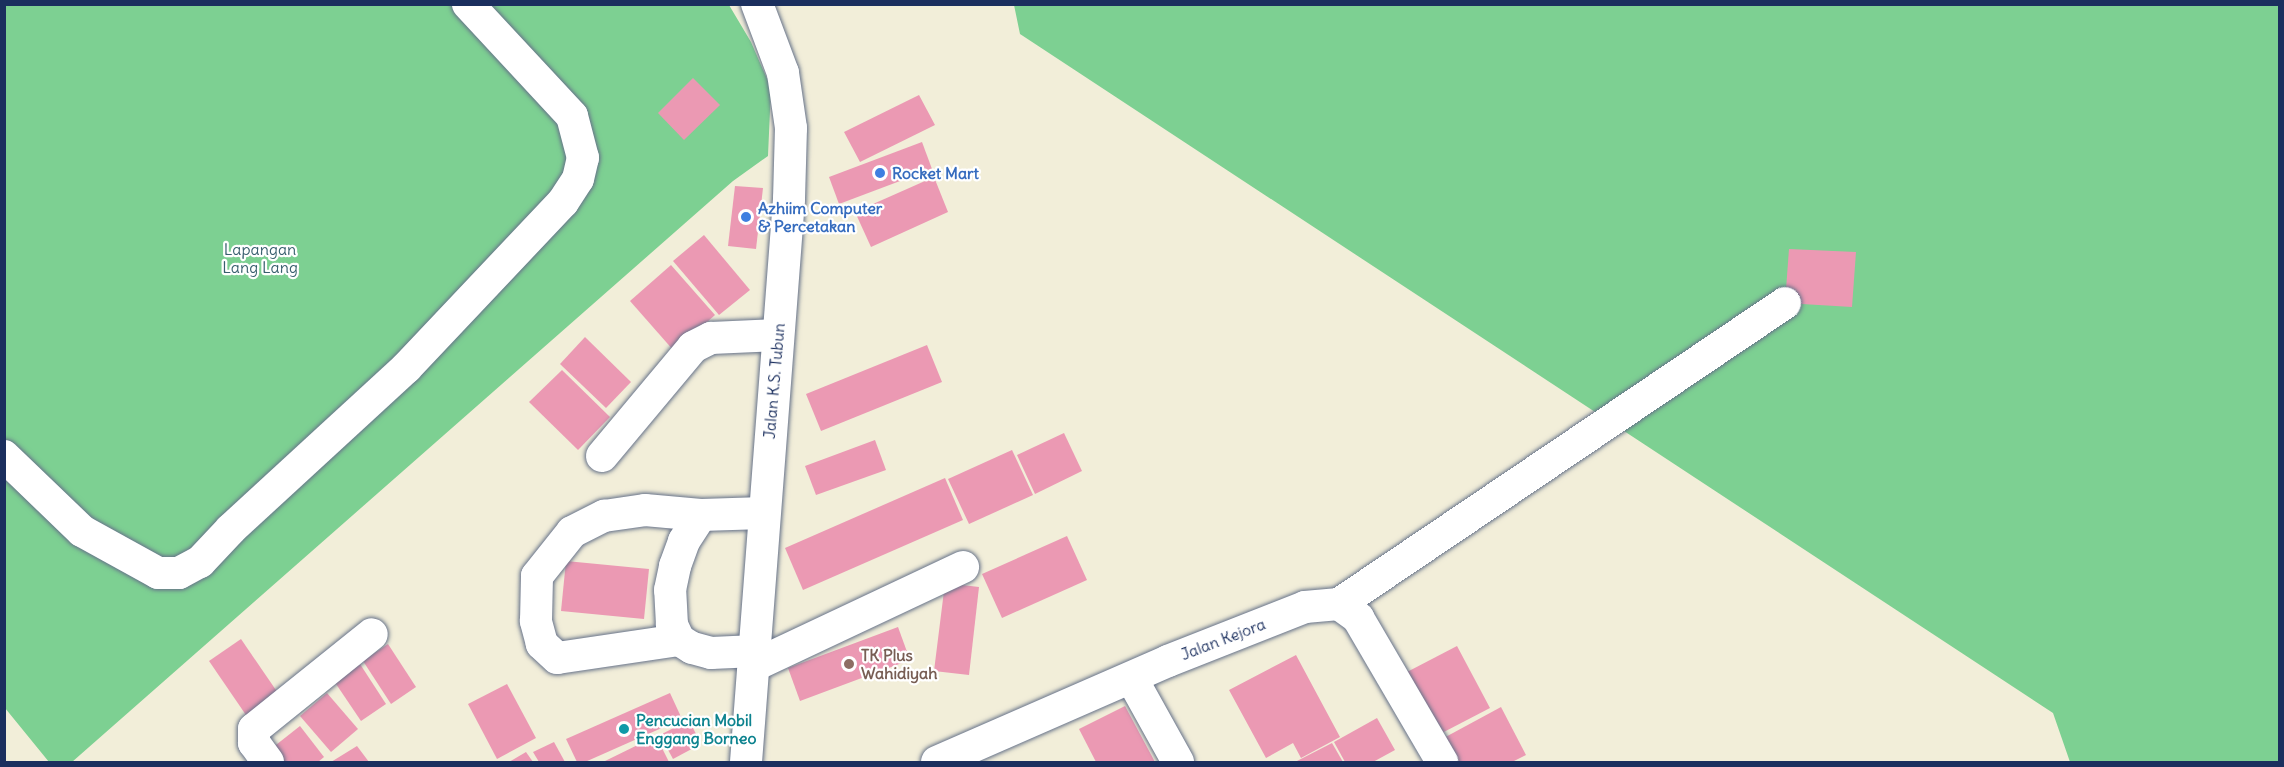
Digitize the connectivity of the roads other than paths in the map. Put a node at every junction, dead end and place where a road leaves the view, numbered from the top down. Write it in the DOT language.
graph roads {
  1 [pos="468,4"];
  2 [pos="757,4"];
  3 [pos="1785,303"];
  4 [pos="778,335"];
  5 [pos="4,456"];
  6 [pos="602,456"];
  7 [pos="764,513"];
  8 [pos="701,515"];
  9 [pos="963,567"];
  10 [pos="1339,604"];
  11 [pos="372,634"];
  12 [pos="679,640"];
  13 [pos="755,658"];
  14 [pos="1132,679"];
  15 [pos="1432,759"];
  16 [pos="268,762"];
  17 [pos="746,762"];
  18 [pos="937,762"];
  19 [pos="1178,762"];
  1 -- 5 [label="street"];
  2 -- 4 [label="street, Jalan K.S. Tubun"];
  3 -- 10 [label="street"];
  4 -- 6 [label="street"];
  4 -- 7 [label="street, Jalan K.S. Tubun"];
  7 -- 8 [label="street"];
  7 -- 13 [label="street, Jalan K.S. Tubun"];
  8 -- 12 [label="street"];
  8 -- 12 [label="street"];
  9 -- 13 [label="street"];
  10 -- 14 [label="street, Jalan Kejora"];
  10 -- 15 [label="street"];
  11 -- 16 [label="street"];
  12 -- 13 [label="street"];
  13 -- 17 [label="street, Jalan K.S. Tubun"];
  14 -- 18 [label="street, Jalan Kejora"];
  14 -- 19 [label="street"];
}
